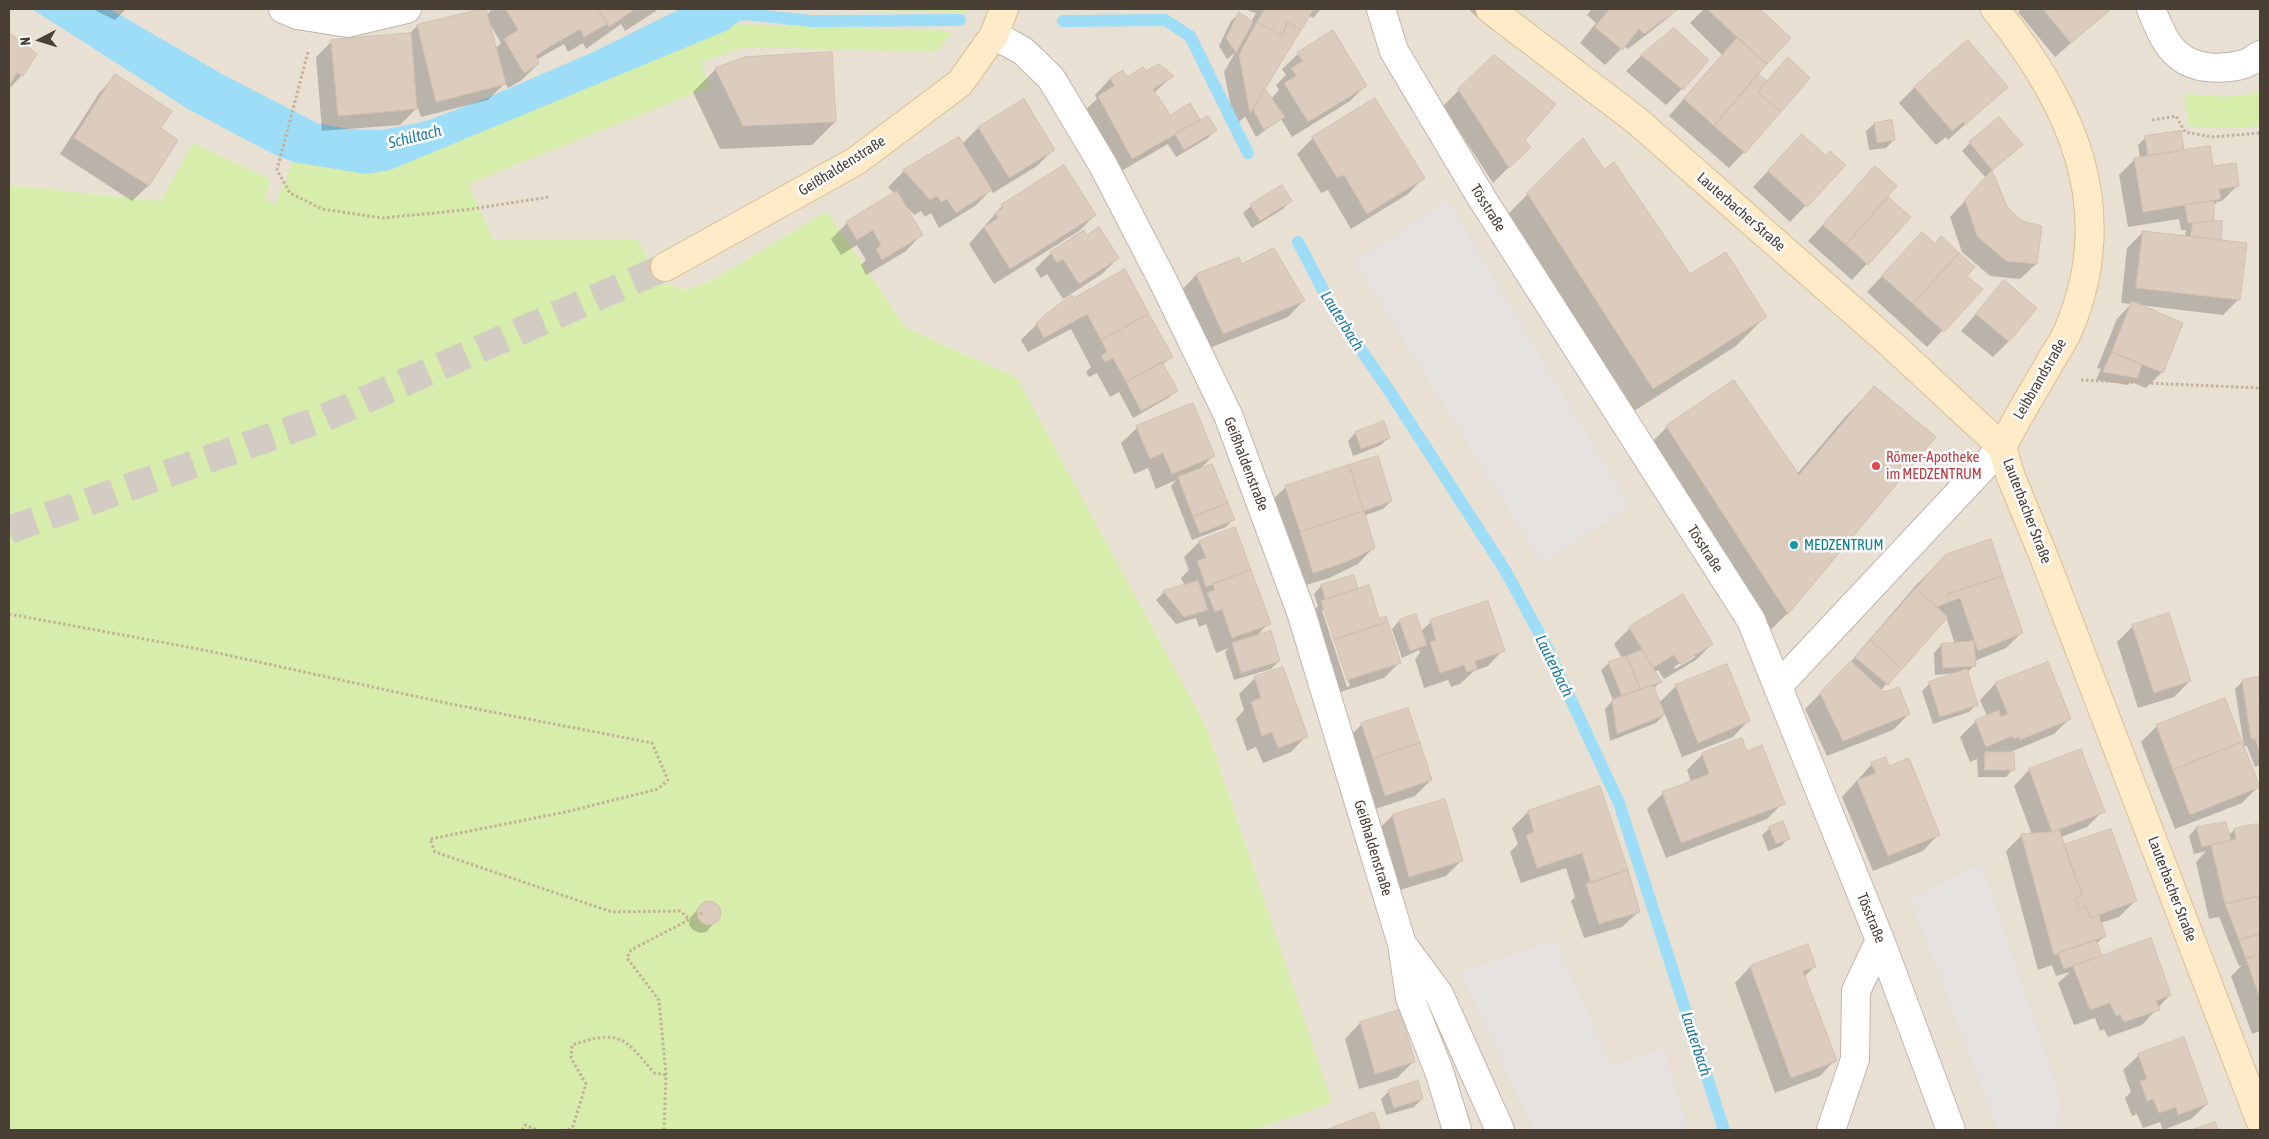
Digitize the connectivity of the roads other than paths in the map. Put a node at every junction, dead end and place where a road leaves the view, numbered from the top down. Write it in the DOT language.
graph roads {
  1 [pos="284,9"];
  2 [pos="407,9"];
  3 [pos="1004,9"];
  4 [pos="1381,9"];
  5 [pos="1490,9"];
  6 [pos="1994,9"];
  7 [pos="2151,9"];
  8 [pos="994,35"];
  9 [pos="2260,55"];
  10 [pos="665,267"];
  11 [pos="2002,447"];
  12 [pos="1778,686"];
  13 [pos="1880,940"];
  14 [pos="1402,944"];
  15 [pos="2260,1120"];
  16 [pos="1457,1130"];
  17 [pos="1500,1130"];
  18 [pos="1831,1130"];
  19 [pos="1951,1130"];
  1 -- 2 [label="street"];
  3 -- 8 [label="main road, Geißhaldenstraße"];
  4 -- 12 [label="street, Tösstraße"];
  5 -- 11 [label="main road, Lauterbacher Straße"];
  6 -- 11 [label="main road, Leibbrandstraße"];
  7 -- 9 [label="street"];
  8 -- 10 [label="main road, Geißhaldenstraße"];
  8 -- 14 [label="street, Geißhaldenstraße"];
  11 -- 12 [label="street, Leibbrandstraße"];
  11 -- 15 [label="main road, Lauterbacher Straße"];
  12 -- 13 [label="street, Tösstraße"];
  13 -- 18 [label="street"];
  13 -- 19 [label="street, Tösstraße"];
  14 -- 16 [label="street, Geißhaldenstraße"];
  14 -- 17 [label="street, Geißhaldenstraße"];
}
